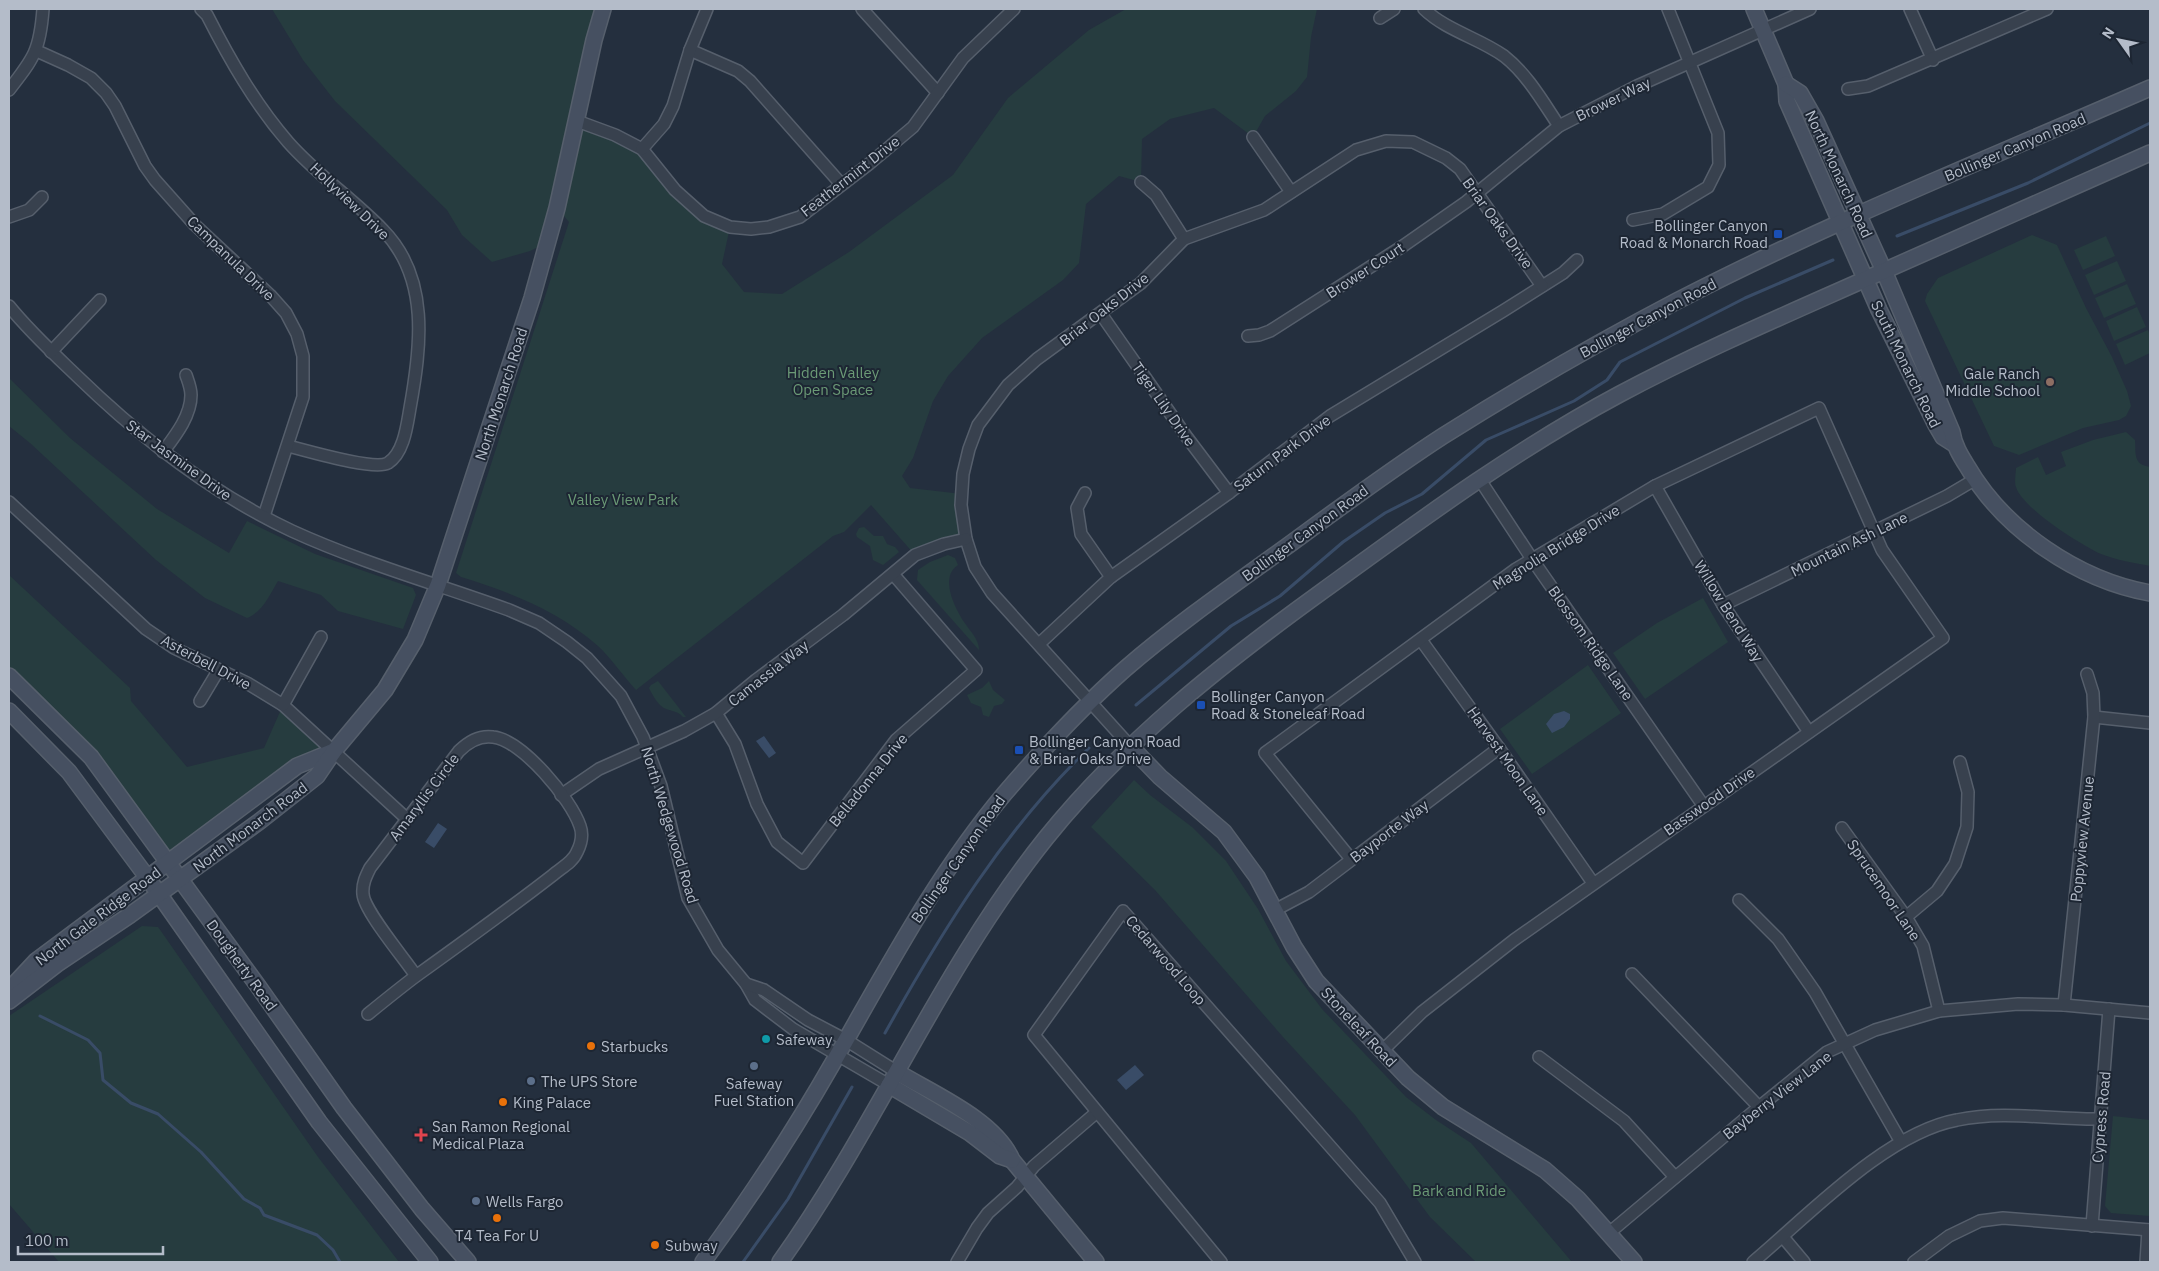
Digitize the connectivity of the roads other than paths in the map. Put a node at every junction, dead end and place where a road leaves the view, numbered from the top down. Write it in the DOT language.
graph roads {
  1 [pos="43,9"];
  2 [pos="201,9"];
  3 [pos="604,9"];
  4 [pos="707,9"];
  5 [pos="862,9"];
  6 [pos="1014,9"];
  7 [pos="1394,9"];
  8 [pos="1424,9"];
  9 [pos="1668,9"];
  10 [pos="1754,9"];
  11 [pos="1810,9"];
  12 [pos="1910,9"];
  13 [pos="2047,9"];
  14 [pos="1380,18"];
  15 [pos="1764,30"];
  16 [pos="690,50"];
  17 [pos="37,51"];
  18 [pos="1933,60"];
  19 [pos="1689,64"];
  20 [pos="1786,84"];
  21 [pos="1848,88"];
  22 [pos="2150,88"];
  23 [pos="9,90"];
  24 [pos="938,93"];
  25 [pos="577,121"];
  26 [pos="1560,126"];
  27 [pos="1253,137"];
  28 [pos="642,149"];
  29 [pos="2150,153"];
  30 [pos="1141,182"];
  31 [pos="841,184"];
  32 [pos="1291,192"];
  33 [pos="1477,193"];
  34 [pos="42,197"];
  35 [pos="1859,215"];
  36 [pos="9,216"];
  37 [pos="1633,220"];
  38 [pos="1842,222"];
  39 [pos="1184,239"];
  40 [pos="1577,260"];
  41 [pos="1884,271"];
  42 [pos="1866,279"];
  43 [pos="1542,286"];
  44 [pos="100,300"];
  45 [pos="9,306"];
  46 [pos="1101,314"];
  47 [pos="1248,336"];
  48 [pos="51,352"];
  49 [pos="186,375"];
  50 [pos="1954,444"];
  51 [pos="288,446"];
  52 [pos="163,452"];
  53 [pos="1480,480"];
  54 [pos="1974,480"];
  55 [pos="1656,486"];
  56 [pos="1229,493"];
  57 [pos="1085,494"];
  58 [pos="9,502"];
  59 [pos="264,516"];
  60 [pos="1874,532"];
  61 [pos="966,539"];
  62 [pos="1532,559"];
  63 [pos="893,574"];
  64 [pos="1111,577"];
  65 [pos="438,585"];
  66 [pos="2150,593"];
  67 [pos="1723,605"];
  68 [pos="321,637"];
  69 [pos="1421,640"];
  70 [pos="1039,644"];
  71 [pos="218,671"];
  72 [pos="2088,674"];
  73 [pos="9,676"];
  74 [pos="200,701"];
  75 [pos="1091,701"];
  76 [pos="283,705"];
  77 [pos="9,711"];
  78 [pos="716,713"];
  79 [pos="2094,717"];
  80 [pos="2150,723"];
  81 [pos="1809,732"];
  82 [pos="647,747"];
  83 [pos="1131,747"];
  84 [pos="1499,748"];
  85 [pos="334,751"];
  86 [pos="1960,762"];
  87 [pos="561,795"];
  88 [pos="1704,806"];
  89 [pos="407,819"];
  90 [pos="1842,828"];
  91 [pos="1351,859"];
  92 [pos="167,864"];
  93 [pos="147,877"];
  94 [pos="179,880"];
  95 [pos="1593,882"];
  96 [pos="158,895"];
  97 [pos="1739,900"];
  98 [pos="1276,910"];
  99 [pos="1906,917"];
  100 [pos="1632,974"];
  101 [pos="416,976"];
  102 [pos="746,984"];
  103 [pos="9,990"];
  104 [pos="9,1001"];
  105 [pos="2064,1005"];
  106 [pos="2109,1009"];
  107 [pos="1939,1011"];
  108 [pos="2150,1013"];
  109 [pos="368,1014"];
  110 [pos="846,1040"];
  111 [pos="1845,1044"];
  112 [pos="1382,1050"];
  113 [pos="838,1054"];
  114 [pos="1539,1057"];
  115 [pos="893,1079"];
  116 [pos="1759,1107"];
  117 [pos="1097,1112"];
  118 [pos="2101,1120"];
  119 [pos="1901,1142"];
  120 [pos="1025,1176"];
  121 [pos="1675,1177"];
  122 [pos="2092,1226"];
  123 [pos="2149,1230"];
  124 [pos="1609,1233"];
  125 [pos="1783,1237"];
  126 [pos="1928,1258"];
  127 [pos="430,1262"];
  128 [pos="468,1262"];
  129 [pos="703,1262"];
  130 [pos="780,1262"];
  131 [pos="957,1262"];
  132 [pos="1096,1262"];
  133 [pos="1221,1262"];
  134 [pos="1415,1262"];
  135 [pos="1634,1262"];
  136 [pos="1753,1262"];
  137 [pos="1804,1262"];
  138 [pos="1914,1262"];
  139 [pos="2146,1262"];
  1 -- 17 [label="street"];
  2 -- 51 [label="street, Hollyview Drive"];
  3 -- 25 [label="main road, North Monarch Road"];
  4 -- 16 [label="street"];
  5 -- 24 [label="street"];
  6 -- 24 [label="street, Feathermint Drive"];
  7 -- 14 [label="street"];
  8 -- 26 [label="street"];
  9 -- 19 [label="street"];
  10 -- 15 [label="main road, North Monarch Road"];
  11 -- 15 [label="street, Brower Way"];
  12 -- 18 [label="street"];
  13 -- 18 [label="street"];
  15 -- 19 [label="street, Brower Way"];
  15 -- 20 [label="main road, North Monarch Road"];
  16 -- 28 [label="street"];
  16 -- 31 [label="street"];
  17 -- 23 [label="street"];
  17 -- 51 [label="street, Campanula Drive"];
  18 -- 21 [label="street"];
  19 -- 26 [label="street, Brower Way"];
  19 -- 37 [label="street"];
  20 -- 35 [label="main road, North Monarch Road"];
  20 -- 38 [label="main road, North Monarch Road"];
  22 -- 35 [label="main road, Bollinger Canyon Road"];
  24 -- 31 [label="street, Feathermint Drive"];
  25 -- 28 [label="street, Feathermint Drive"];
  25 -- 65 [label="main road, North Monarch Road"];
  26 -- 33 [label="street, Brower Way"];
  27 -- 32 [label="street"];
  28 -- 31 [label="street, Feathermint Drive"];
  29 -- 41 [label="main road"];
  30 -- 39 [label="street"];
  32 -- 33 [label="street, Briar Oaks Drive"];
  32 -- 39 [label="street, Briar Oaks Drive"];
  33 -- 43 [label="street, Briar Oaks Drive"];
  33 -- 47 [label="street, Brower Court"];
  34 -- 36 [label="street"];
  35 -- 38 [label="main road, Bollinger Canyon Road"];
  35 -- 41 [label="main road, North Monarch Road"];
  38 -- 42 [label="main road, North Monarch Road"];
  38 -- 75 [label="main road, Bollinger Canyon Road"];
  39 -- 46 [label="street, Briar Oaks Drive"];
  40 -- 43 [label="street, Saturn Park Drive"];
  41 -- 42 [label="main road"];
  41 -- 50 [label="main road, South Monarch Road"];
  42 -- 50 [label="main road, South Monarch Road"];
  42 -- 53 [label="main road"];
  43 -- 56 [label="street, Saturn Park Drive"];
  44 -- 48 [label="street"];
  45 -- 48 [label="street, Star Jasmine Drive"];
  46 -- 56 [label="street, Tiger Lily Drive"];
  46 -- 61 [label="street, Briar Oaks Drive"];
  48 -- 52 [label="street, Star Jasmine Drive"];
  49 -- 52 [label="street"];
  50 -- 54 [label="main road, South Monarch Road"];
  51 -- 59 [label="street, Campanula Drive"];
  52 -- 59 [label="street, Star Jasmine Drive"];
  53 -- 62 [label="street, Blossom Ridge Lane"];
  53 -- 83 [label="main road"];
  54 -- 60 [label="street, Mountain Ash Lane"];
  54 -- 66 [label="main road, South Monarch Road"];
  55 -- 60 [label="street, Magnolia Bridge Drive"];
  55 -- 62 [label="street, Magnolia Bridge Drive"];
  55 -- 67 [label="street, Willow Bend Way"];
  56 -- 64 [label="street, Saturn Park Drive"];
  57 -- 64 [label="street"];
  58 -- 71 [label="street, Asterbell Drive"];
  59 -- 65 [label="street, Star Jasmine Drive"];
  60 -- 67 [label="street, Mountain Ash Lane"];
  60 -- 81 [label="street, Basswood Drive"];
  61 -- 63 [label="street, Camassia Way"];
  61 -- 70 [label="street, Briar Oaks Drive"];
  62 -- 69 [label="street, Magnolia Bridge Drive"];
  62 -- 88 [label="street, Blossom Ridge Lane"];
  63 -- 78 [label="street, Camassia Way"];
  63 -- 78 [label="street, Belladonna Drive"];
  64 -- 70 [label="street, Saturn Park Drive"];
  65 -- 82 [label="street, North Wedgewood Road"];
  65 -- 85 [label="main road, North Monarch Road"];
  67 -- 81 [label="street, Willow Bend Way"];
  68 -- 76 [label="street"];
  69 -- 84 [label="street, Harvest Moon Lane"];
  69 -- 91 [label="street, Magnolia Bridge Drive"];
  70 -- 75 [label="street, Briar Oaks Drive"];
  71 -- 74 [label="street"];
  71 -- 76 [label="street, Asterbell Drive"];
  72 -- 79 [label="street, Poppyview Avenue"];
  73 -- 92 [label="main road, Dougherty Road"];
  75 -- 83 [label="street, Briar Oaks Drive"];
  75 -- 110 [label="main road, Bollinger Canyon Road"];
  76 -- 85 [label="street, Asterbell Drive"];
  77 -- 93 [label="main road, Dougherty Road"];
  78 -- 82 [label="street, Camassia Way"];
  79 -- 80 [label="street"];
  79 -- 105 [label="street, Poppyview Avenue"];
  81 -- 88 [label="street, Basswood Drive"];
  82 -- 87 [label="street, Camassia Way"];
  82 -- 102 [label="street, North Wedgewood Road"];
  83 -- 98 [label="main road, Stoneleaf Road"];
  83 -- 115 [label="main road"];
  84 -- 91 [label="street, Bayporte Way"];
  84 -- 95 [label="street, Harvest Moon Lane"];
  85 -- 89 [label="street, Asterbell Drive"];
  85 -- 92 [label="main road, North Monarch Road"];
  85 -- 94 [label="main road, North Monarch Road"];
  86 -- 99 [label="street"];
  87 -- 89 [label="street, Amaryllis Circle"];
  87 -- 101 [label="street, Amaryllis Circle"];
  88 -- 95 [label="street, Basswood Drive"];
  89 -- 101 [label="street, Amaryllis Circle"];
  90 -- 99 [label="street, Sprucemoor Lane"];
  91 -- 98 [label="street, Bayporte Way"];
  92 -- 93 [label="main road, North Gale Ridge Road"];
  92 -- 94 [label="main road, Dougherty Road"];
  93 -- 96 [label="main road, Dougherty Road"];
  93 -- 103 [label="main road, North Gale Ridge Road"];
  94 -- 96 [label="main road, North Monarch Road"];
  94 -- 128 [label="main road, Dougherty Road"];
  95 -- 112 [label="street, Basswood Drive"];
  96 -- 104 [label="main road, North Gale Ridge Road"];
  96 -- 127 [label="main road, Dougherty Road"];
  97 -- 111 [label="street"];
  98 -- 112 [label="main road, Stoneleaf Road"];
  99 -- 107 [label="street, Sprucemoor Lane"];
  100 -- 116 [label="street"];
  101 -- 109 [label="street, Amaryllis Circle"];
  102 -- 110 [label="street, North Wedgewood Road"];
  102 -- 113 [label="street, North Wedgewood Road"];
  105 -- 106 [label="street, Bayberry View Lane"];
  105 -- 107 [label="street, Bayberry View Lane"];
  106 -- 108 [label="street, Bayberry View Lane"];
  106 -- 118 [label="street, Cypress Road"];
  107 -- 111 [label="street, Bayberry View Lane"];
  110 -- 113 [label="main road, Bollinger Canyon Road"];
  110 -- 115 [label="street, North Wedgewood Road"];
  111 -- 116 [label="street, Bayberry View Lane"];
  111 -- 119 [label="street"];
  112 -- 124 [label="main road, Stoneleaf Road"];
  113 -- 115 [label="street, North Wedgewood Road"];
  113 -- 129 [label="main road, Bollinger Canyon Road"];
  114 -- 121 [label="street"];
  115 -- 120 [label="main road"];
  115 -- 130 [label="main road"];
  116 -- 121 [label="street, Bayberry View Lane"];
  117 -- 120 [label="street"];
  117 -- 133 [label="street, Cedarwood Loop"];
  117 -- 134 [label="street, Cedarwood Loop"];
  118 -- 119 [label="street"];
  118 -- 122 [label="street, Cypress Road"];
  119 -- 125 [label="street"];
  120 -- 131 [label="street"];
  120 -- 132 [label="main road"];
  121 -- 124 [label="street, Bayberry View Lane"];
  122 -- 123 [label="street"];
  122 -- 126 [label="street"];
  123 -- 139 [label="street"];
  124 -- 135 [label="main road, Stoneleaf Road"];
  125 -- 136 [label="street"];
  125 -- 137 [label="street"];
  126 -- 138 [label="street"];
}
